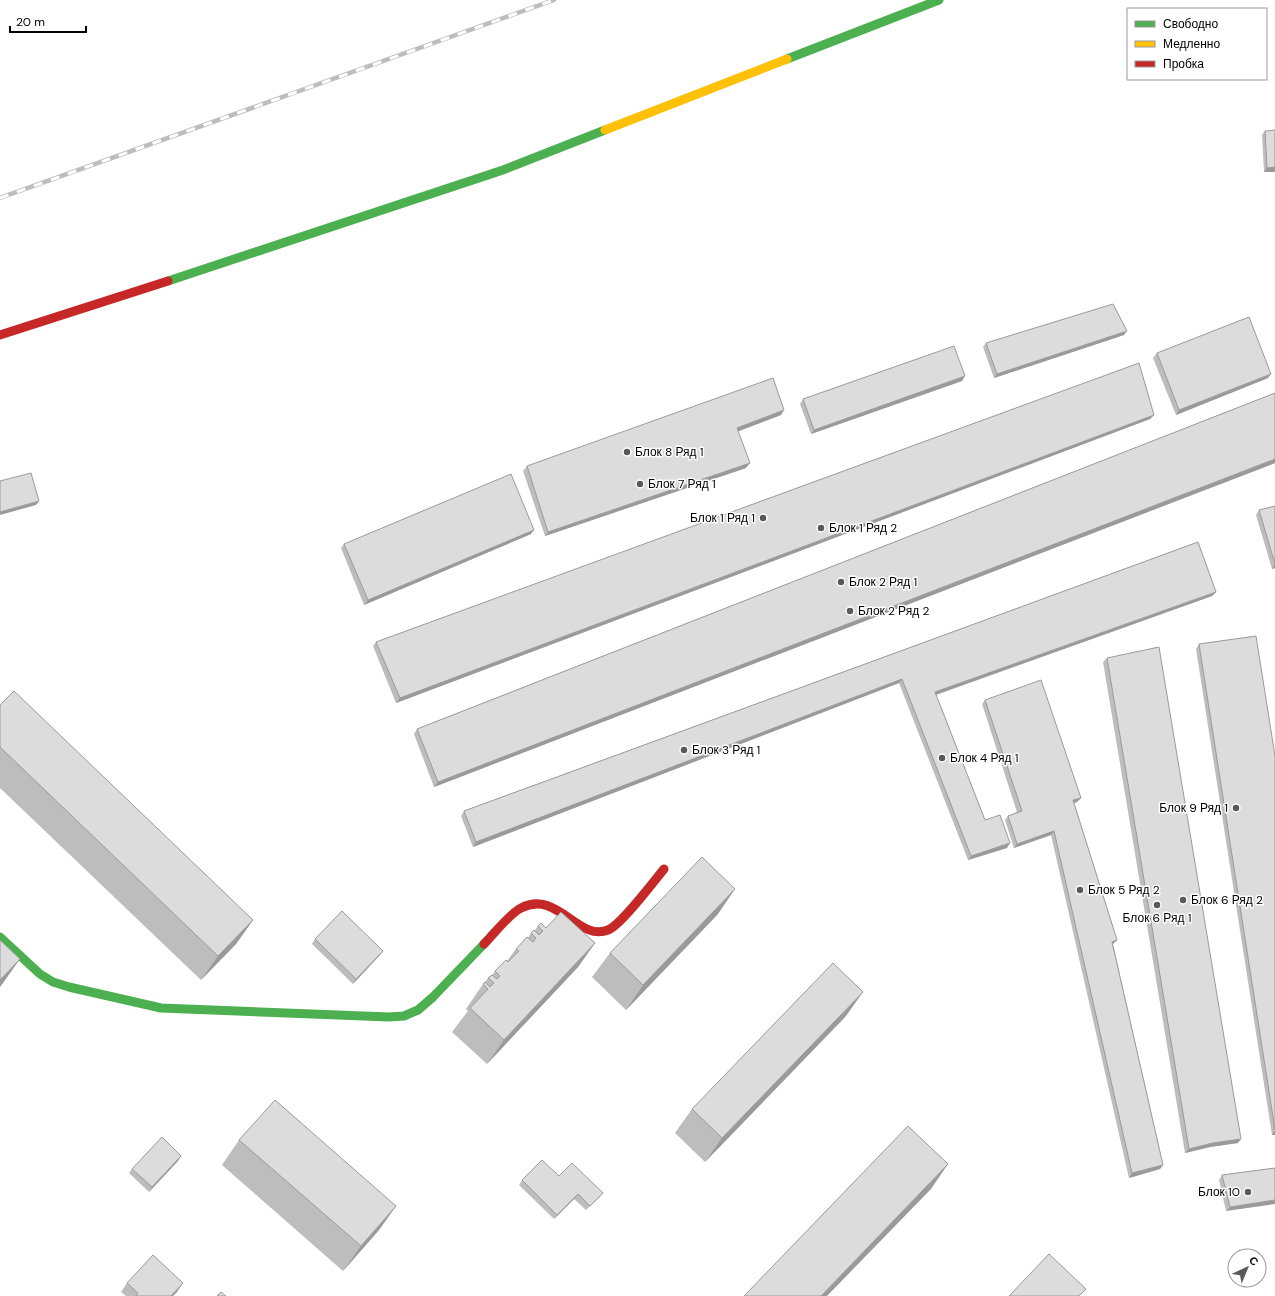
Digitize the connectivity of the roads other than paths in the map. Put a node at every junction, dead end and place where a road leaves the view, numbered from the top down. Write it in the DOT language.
graph roads {
  1 [pos="939,0"];
  2 [pos="0,335"];
  3 [pos="664,870"];
  4 [pos="0,937"];
  1 -- 2 [label="street"];
  3 -- 4 [label="street"];
}
